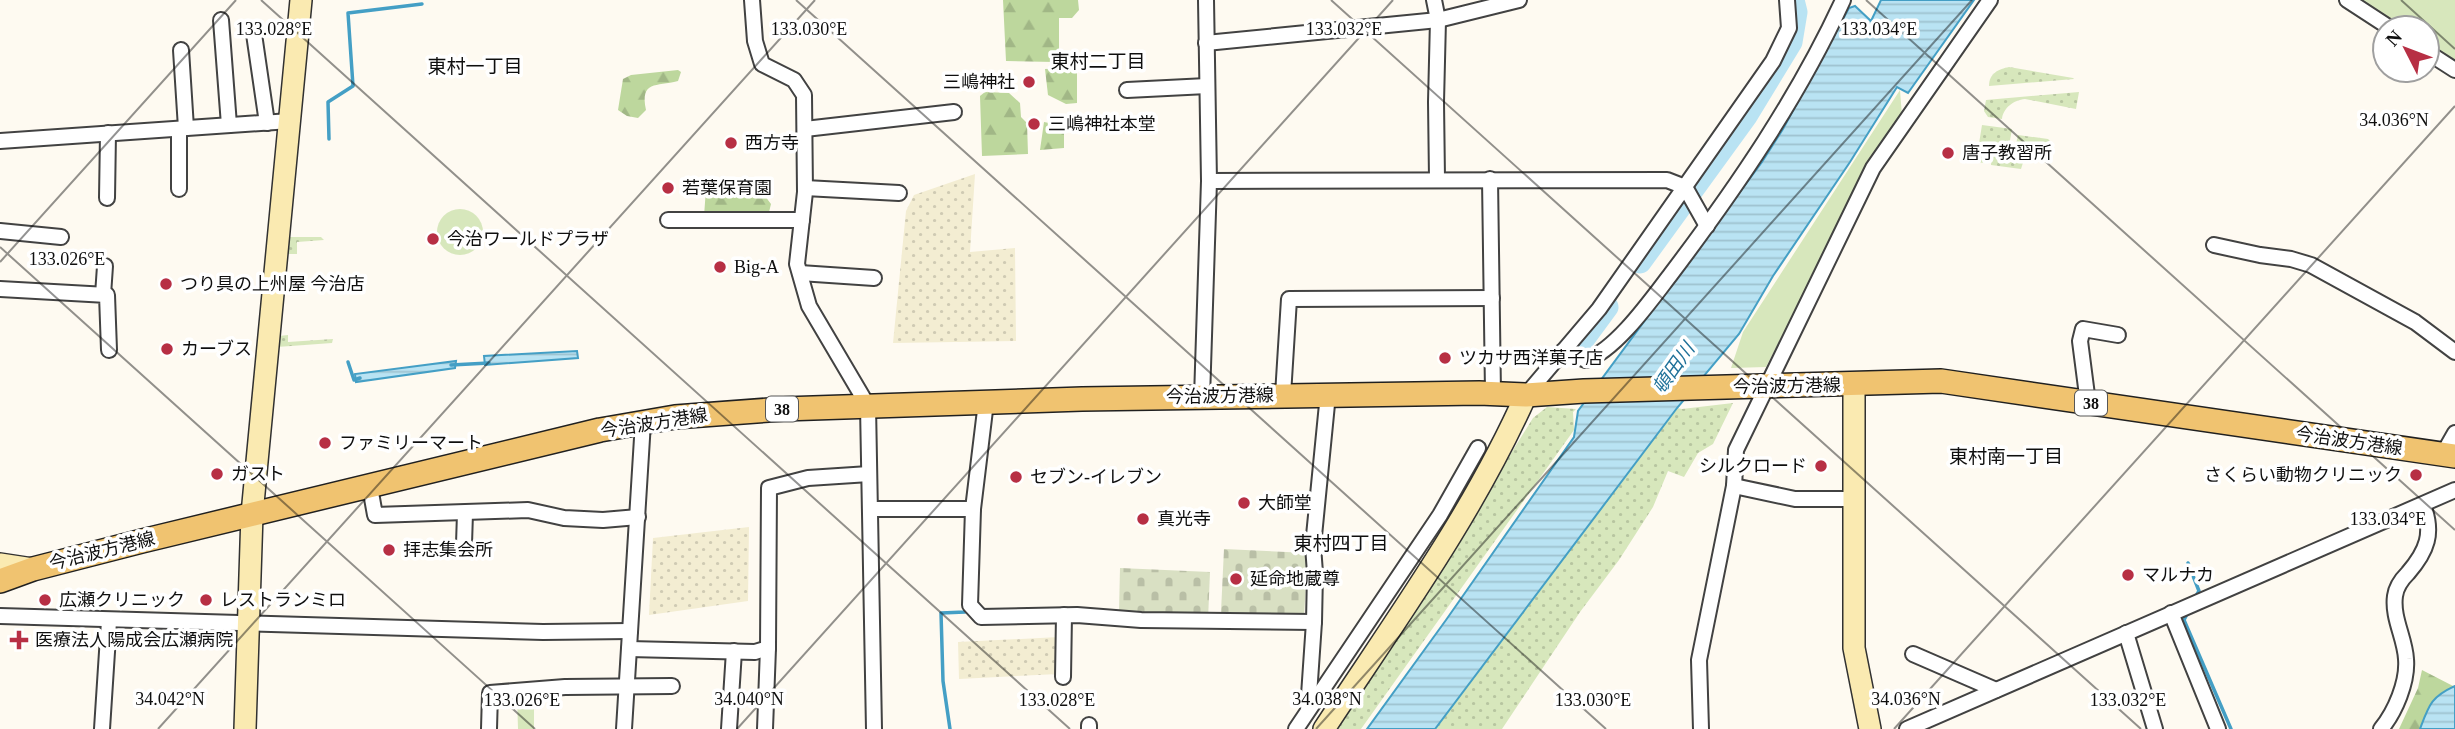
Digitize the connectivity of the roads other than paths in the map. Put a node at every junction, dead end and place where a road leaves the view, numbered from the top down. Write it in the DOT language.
graph roads {
  1 [pos="301,0"];
  2 [pos="752,0"];
  3 [pos="1206,0"];
  4 [pos="1434,0"];
  5 [pos="1519,0"];
  6 [pos="1787,0"];
  7 [pos="1843,0"];
  8 [pos="1990,0"];
  9 [pos="2347,0"];
  10 [pos="2371,16"];
  11 [pos="221,20"];
  12 [pos="1438,20"];
  13 [pos="254,34"];
  14 [pos="1206,43"];
  15 [pos="181,50"];
  16 [pos="1207,86"];
  17 [pos="1127,90"];
  18 [pos="954,112"];
  19 [pos="290,121"];
  20 [pos="267,123"];
  21 [pos="229,125"];
  22 [pos="182,129"];
  23 [pos="805,129"];
  24 [pos="108,134"];
  25 [pos="0,141"];
  26 [pos="1437,179"];
  27 [pos="1490,179"];
  28 [pos="1209,181"];
  29 [pos="1685,187"];
  30 [pos="805,188"];
  31 [pos="179,190"];
  32 [pos="900,193"];
  33 [pos="107,198"];
  34 [pos="668,220"];
  35 [pos="802,220"];
  36 [pos="1707,226"];
  37 [pos="0,231"];
  38 [pos="61,237"];
  39 [pos="2214,244"];
  40 [pos="105,267"];
  41 [pos="800,274"];
  42 [pos="874,278"];
  43 [pos="0,289"];
  44 [pos="103,295"];
  45 [pos="1492,298"];
  46 [pos="2118,335"];
  47 [pos="109,350"];
  48 [pos="1563,351"];
  49 [pos="2455,352"];
  50 [pos="1854,385"];
  51 [pos="1766,386"];
  52 [pos="1493,393"];
  53 [pos="1328,394"];
  54 [pos="1283,395"];
  55 [pos="1526,395"];
  56 [pos="1202,398"];
  57 [pos="986,402"];
  58 [pos="2088,403"];
  59 [pos="868,406"];
  60 [pos="643,422"];
  61 [pos="2455,433"];
  62 [pos="1478,448"];
  63 [pos="2449,455"];
  64 [pos="869,474"];
  65 [pos="1734,486"];
  66 [pos="370,487"];
  67 [pos="2455,490"];
  68 [pos="1854,499"];
  69 [pos="2423,505"];
  70 [pos="870,509"];
  71 [pos="973,509"];
  72 [pos="465,513"];
  73 [pos="252,514"];
  74 [pos="638,517"];
  75 [pos="464,544"];
  76 [pos="0,564"];
  77 [pos="33,569"];
  78 [pos="0,581"];
  79 [pos="2171,613"];
  80 [pos="1064,615"];
  81 [pos="0,616"];
  82 [pos="109,621"];
  83 [pos="1314,622"];
  84 [pos="248,625"];
  85 [pos="630,631"];
  86 [pos="2126,633"];
  87 [pos="768,648"];
  88 [pos="629,649"];
  89 [pos="734,651"];
  90 [pos="1913,654"];
  91 [pos="1063,677"];
  92 [pos="627,685"];
  93 [pos="672,685"];
  94 [pos="1996,690"];
  95 [pos="1307,711"];
  96 [pos="102,729"];
  97 [pos="245,729"];
  98 [pos="489,729"];
  99 [pos="624,729"];
  100 [pos="729,729"];
  101 [pos="765,729"];
  102 [pos="874,729"];
  103 [pos="1296,729"];
  104 [pos="1324,729"];
  105 [pos="1701,729"];
  106 [pos="1870,729"];
  107 [pos="1906,729"];
  108 [pos="2155,729"];
  109 [pos="2218,729"];
  110 [pos="2381,729"];
  1 -- 19 [label="street"];
  2 -- 23 [label="street"];
  3 -- 14 [label="street"];
  4 -- 12 [label="street"];
  5 -- 12 [label="street"];
  6 -- 29 [label="street"];
  7 -- 36 [label="street"];
  8 -- 51 [label="street"];
  9 -- 10 [label="street"];
  11 -- 21 [label="street"];
  12 -- 14 [label="street"];
  12 -- 26 [label="street"];
  13 -- 20 [label="street"];
  14 -- 16 [label="street"];
  15 -- 22 [label="street"];
  16 -- 17 [label="street"];
  16 -- 28 [label="street"];
  18 -- 23 [label="street"];
  19 -- 20 [label="street"];
  19 -- 73 [label="street"];
  20 -- 21 [label="street"];
  21 -- 22 [label="street"];
  22 -- 24 [label="street"];
  22 -- 31 [label="street"];
  23 -- 30 [label="street"];
  24 -- 25 [label="street"];
  24 -- 33 [label="street"];
  26 -- 27 [label="street"];
  26 -- 28 [label="street"];
  27 -- 29 [label="street"];
  27 -- 45 [label="street"];
  28 -- 56 [label="street"];
  29 -- 36 [label="street"];
  29 -- 48 [label="street"];
  30 -- 32 [label="street"];
  30 -- 35 [label="street"];
  34 -- 35 [label="street"];
  35 -- 41 [label="street"];
  36 -- 48 [label="street"];
  37 -- 38 [label="street"];
  39 -- 49 [label="street"];
  40 -- 44 [label="street"];
  41 -- 42 [label="street"];
  41 -- 59 [label="street"];
  43 -- 44 [label="street"];
  44 -- 47 [label="street"];
  45 -- 52 [label="street"];
  45 -- 54 [label="street"];
  46 -- 58 [label="street"];
  48 -- 55 [label="street"];
  50 -- 51 [label="main road, 今治波方港線 / 38"];
  50 -- 58 [label="main road, 今治波方港線 / 38"];
  50 -- 68 [label="street"];
  51 -- 55 [label="main road, 今治波方港線 / 38"];
  51 -- 65 [label="street"];
  52 -- 53 [label="main road, 今治波方港線 / 38"];
  52 -- 55 [label="main road, 今治波方港線 / 38"];
  53 -- 54 [label="main road, 今治波方港線 / 38"];
  53 -- 83 [label="street"];
  54 -- 56 [label="main road, 今治波方港線 / 38"];
  55 -- 104 [label="street"];
  56 -- 57 [label="main road, 今治波方港線 / 38"];
  57 -- 59 [label="main road, 今治波方港線 / 38"];
  57 -- 71 [label="street"];
  58 -- 63 [label="main road, 今治波方港線 / 38"];
  59 -- 60 [label="main road, 今治波方港線 / 38"];
  59 -- 64 [label="street"];
  60 -- 66 [label="main road, 今治波方港線 / 38"];
  60 -- 74 [label="street"];
  61 -- 63 [label="street"];
  62 -- 95 [label="street"];
  64 -- 70 [label="street"];
  64 -- 87 [label="street"];
  65 -- 68 [label="street"];
  65 -- 105 [label="street"];
  66 -- 72 [label="street"];
  66 -- 73 [label="main road, 今治波方港線 / 38"];
  67 -- 69 [label="street"];
  68 -- 106 [label="street"];
  69 -- 79 [label="street"];
  69 -- 110 [label="street"];
  70 -- 71 [label="street"];
  70 -- 102 [label="street"];
  71 -- 80 [label="street"];
  72 -- 74 [label="street"];
  72 -- 75 [label="street"];
  73 -- 77 [label="main road, 今治波方港線 / 38"];
  73 -- 84 [label="street"];
  74 -- 85 [label="street"];
  76 -- 77 [label="street"];
  77 -- 78 [label="main road, 今治波方港線 / 38"];
  79 -- 86 [label="street"];
  79 -- 109 [label="street"];
  80 -- 83 [label="street"];
  80 -- 91 [label="street"];
  81 -- 82 [label="street"];
  82 -- 84 [label="street"];
  82 -- 96 [label="street"];
  83 -- 95 [label="street"];
  84 -- 85 [label="street"];
  84 -- 97 [label="street"];
  85 -- 88 [label="street"];
  86 -- 94 [label="street"];
  86 -- 108 [label="street"];
  87 -- 89 [label="street"];
  87 -- 101 [label="street"];
  88 -- 89 [label="street"];
  88 -- 92 [label="street"];
  89 -- 100 [label="street"];
  90 -- 94 [label="street"];
  92 -- 93 [label="street"];
  92 -- 98 [label="street"];
  92 -- 99 [label="street"];
  94 -- 107 [label="street"];
  95 -- 103 [label="street"];
}
